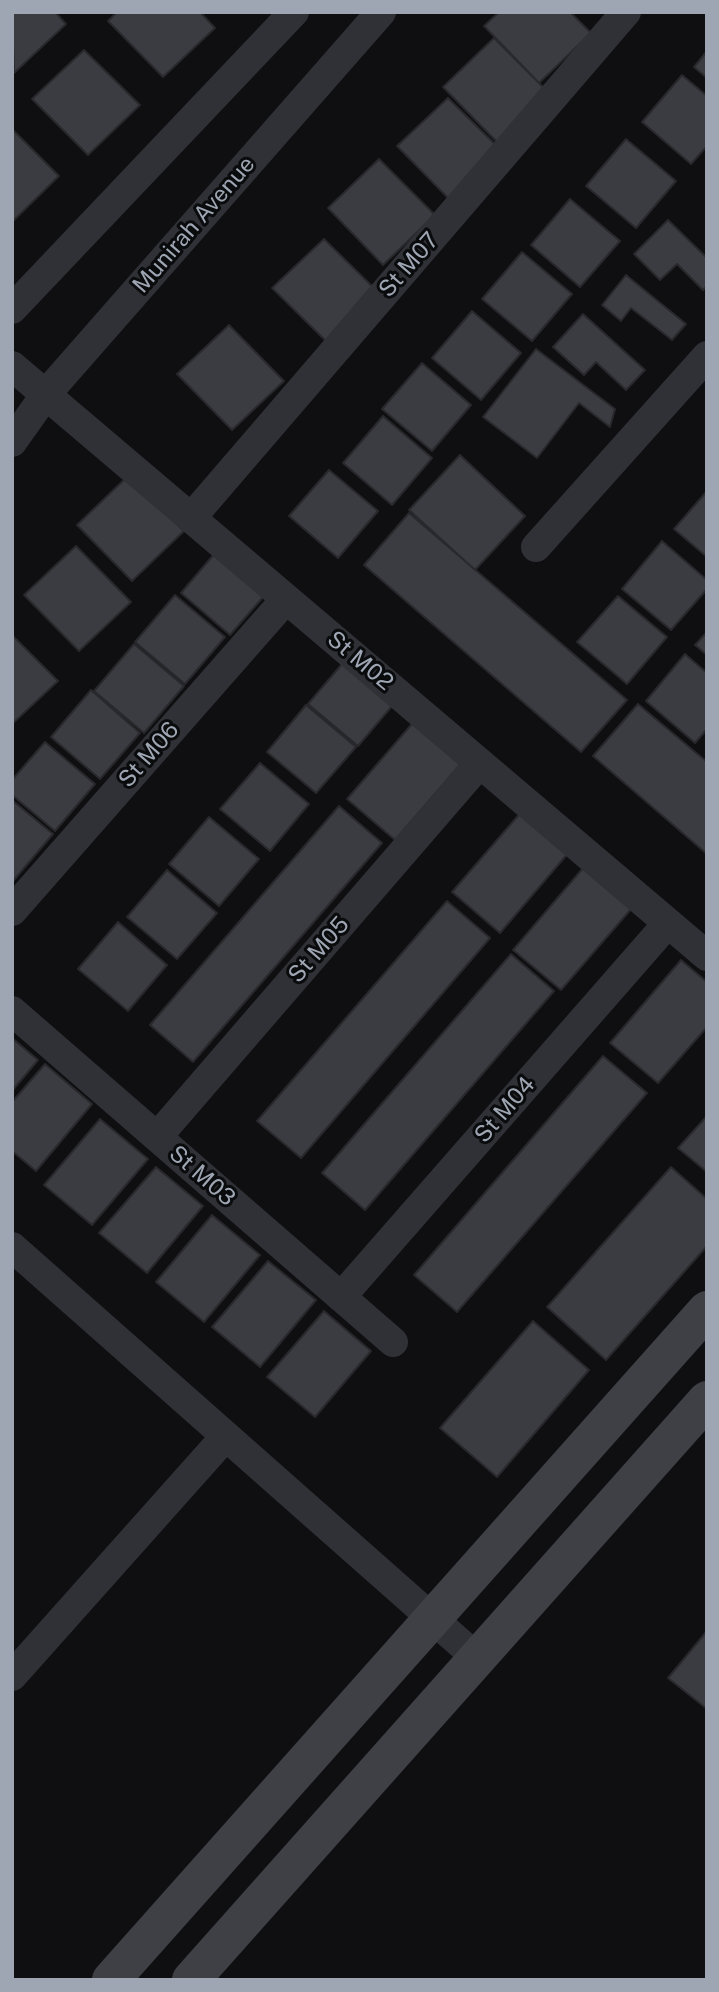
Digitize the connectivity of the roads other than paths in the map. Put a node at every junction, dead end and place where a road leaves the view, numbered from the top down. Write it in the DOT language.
graph roads {
  1 [pos="294,12"];
  2 [pos="381,12"];
  3 [pos="626,12"];
  4 [pos="12,309"];
  5 [pos="707,356"];
  6 [pos="12,366"];
  7 [pos="46,394"];
  8 [pos="12,442"];
  9 [pos="191,518"];
  10 [pos="536,547"];
  11 [pos="286,598"];
  12 [pos="480,763"];
  13 [pos="12,911"];
  14 [pos="668,923"];
  15 [pos="707,956"];
  16 [pos="12,1010"];
  17 [pos="157,1137"];
  18 [pos="18,1264"];
  19 [pos="341,1297"];
  20 [pos="707,1310"];
  21 [pos="393,1342"];
  22 [pos="707,1399"];
  23 [pos="605,1425"];
  24 [pos="226,1436"];
  25 [pos="651,1462"];
  26 [pos="432,1618"];
  27 [pos="477,1658"];
  28 [pos="12,1676"];
  29 [pos="312,1754"];
  30 [pos="357,1793"];
  31 [pos="163,1922"];
  32 [pos="200,1970"];
  33 [pos="111,1980"];
  1 -- 4 [label="street"];
  2 -- 7 [label="street, Munirah Avenue"];
  3 -- 9 [label="street, St M07"];
  5 -- 10 [label="street"];
  6 -- 7 [label="street, St M02"];
  7 -- 8 [label="street, Munirah Avenue"];
  7 -- 9 [label="street, St M02"];
  9 -- 11 [label="street, St M02"];
  11 -- 12 [label="street, St M02"];
  11 -- 13 [label="street, St M06"];
  12 -- 14 [label="street, St M02"];
  12 -- 17 [label="street, St M05"];
  14 -- 15 [label="street, St M02"];
  14 -- 19 [label="street, St M04"];
  16 -- 17 [label="street, St M03"];
  17 -- 19 [label="street, St M03"];
  18 -- 24 [label="street"];
  19 -- 21 [label="street, St M03"];
  20 -- 23 [label="street"];
  22 -- 25 [label="street"];
  23 -- 25 [label="street"];
  23 -- 26 [label="street"];
  24 -- 26 [label="street"];
  24 -- 28 [label="street"];
  25 -- 27 [label="street"];
  26 -- 27 [label="street"];
  26 -- 29 [label="street"];
  27 -- 30 [label="street"];
  29 -- 30 [label="street"];
  29 -- 31 [label="street"];
  30 -- 32 [label="street"];
  31 -- 32 [label="street"];
  31 -- 33 [label="street"];
}
